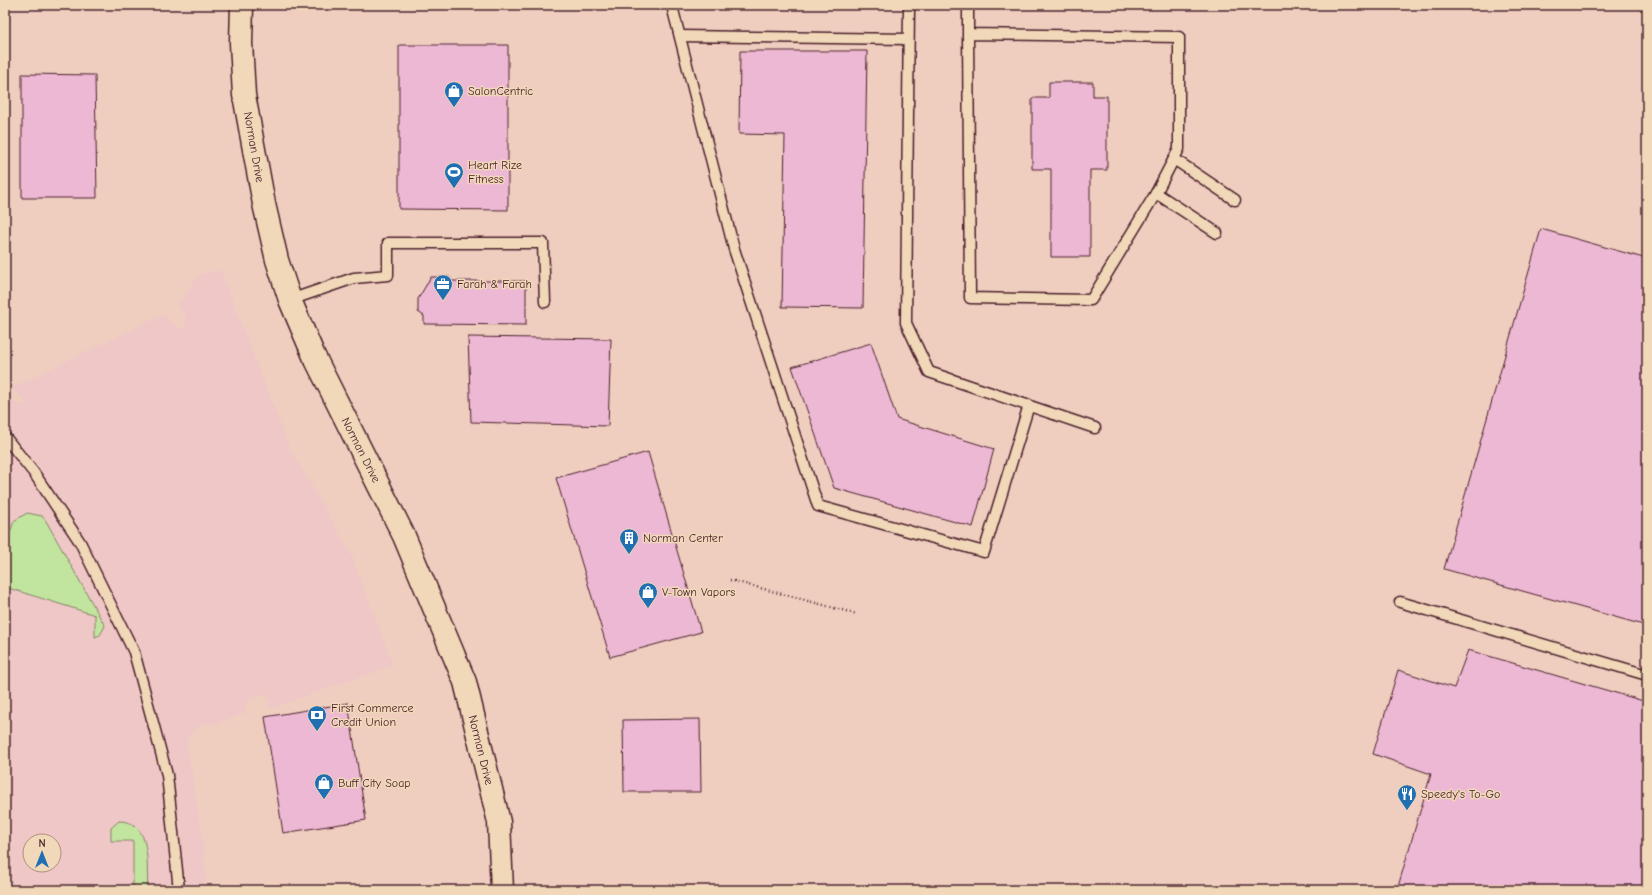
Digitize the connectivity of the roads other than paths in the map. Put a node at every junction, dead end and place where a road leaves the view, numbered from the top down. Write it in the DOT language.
graph roads {
  1 [pos="242,5"];
  2 [pos="673,5"];
  3 [pos="909,5"];
  4 [pos="968,5"];
  5 [pos="968,34"];
  6 [pos="680,36"];
  7 [pos="908,39"];
  8 [pos="1174,159"];
  9 [pos="1156,193"];
  10 [pos="1235,200"];
  11 [pos="1217,233"];
  12 [pos="290,300"];
  13 [pos="546,302"];
  14 [pos="1029,405"];
  15 [pos="1095,428"];
  16 [pos="5,437"];
  17 [pos="1400,602"];
  18 [pos="1647,675"];
  19 [pos="179,890"];
  20 [pos="502,890"];
  1 -- 12 [label="street, Norman Drive"];
  2 -- 6 [label="lane"];
  3 -- 7 [label="lane"];
  4 -- 5 [label="lane"];
  5 -- 8 [label="lane"];
  5 -- 9 [label="lane"];
  6 -- 7 [label="lane"];
  6 -- 14 [label="lane"];
  7 -- 14 [label="lane"];
  8 -- 9 [label="lane"];
  8 -- 10 [label="lane"];
  9 -- 11 [label="lane"];
  12 -- 13 [label="lane"];
  12 -- 20 [label="street, Norman Drive"];
  14 -- 15 [label="lane"];
  16 -- 19 [label="lane"];
  17 -- 18 [label="lane"];
}
